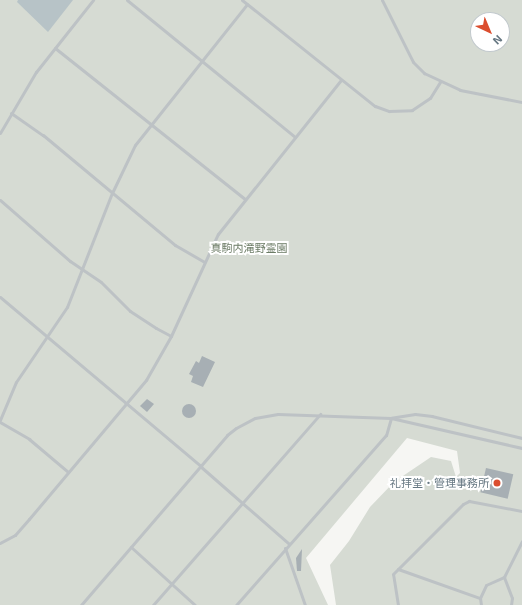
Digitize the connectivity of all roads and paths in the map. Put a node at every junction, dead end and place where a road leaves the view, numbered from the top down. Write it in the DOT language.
graph roads {
  1 [pos="92,0"];
  2 [pos="127,0"];
  3 [pos="242,0"];
  4 [pos="382,0"];
  5 [pos="247,4"];
  6 [pos="55,48"];
  7 [pos="202,60"];
  8 [pos="341,80"];
  9 [pos="440,82"];
  10 [pos="522,102"];
  11 [pos="11,113"];
  12 [pos="150,125"];
  13 [pos="0,133"];
  14 [pos="295,137"];
  15 [pos="112,192"];
  16 [pos="245,199"];
  17 [pos="0,200"];
  18 [pos="205,262"];
  19 [pos="84,269"];
  20 [pos="0,297"];
  21 [pos="46,336"];
  22 [pos="171,336"];
  23 [pos="127,404"];
  24 [pos="320,414"];
  25 [pos="391,418"];
  26 [pos="0,421"];
  27 [pos="522,438"];
  28 [pos="522,448"];
  29 [pos="201,466"];
  30 [pos="68,472"];
  31 [pos="242,503"];
  32 [pos="522,511"];
  33 [pos="522,542"];
  34 [pos="0,543"];
  35 [pos="289,544"];
  36 [pos="131,547"];
  37 [pos="285,548"];
  38 [pos="398,569"];
  39 [pos="504,577"];
  40 [pos="172,584"];
  41 [pos="480,598"];
  42 [pos="81,605"];
  43 [pos="154,605"];
  44 [pos="195,605"];
  45 [pos="236,605"];
  46 [pos="305,605"];
  47 [pos="398,605"];
  48 [pos="481,605"];
  49 [pos="511,605"];
  1 -- 6 [label="lane"];
  2 -- 7 [label="lane"];
  3 -- 5 [label="lane"];
  4 -- 9 [label="lane"];
  5 -- 7 [label="lane"];
  5 -- 8 [label="lane"];
  6 -- 11 [label="lane"];
  6 -- 12 [label="lane"];
  7 -- 12 [label="lane"];
  7 -- 14 [label="lane"];
  8 -- 9 [label="lane"];
  8 -- 14 [label="lane"];
  9 -- 10 [label="lane"];
  11 -- 13 [label="lane"];
  11 -- 15 [label="lane"];
  12 -- 15 [label="lane"];
  12 -- 16 [label="lane"];
  14 -- 16 [label="lane"];
  15 -- 18 [label="lane"];
  15 -- 19 [label="lane"];
  16 -- 18 [label="lane"];
  17 -- 19 [label="lane"];
  18 -- 22 [label="lane"];
  19 -- 21 [label="lane"];
  19 -- 22 [label="lane"];
  20 -- 21 [label="lane"];
  21 -- 23 [label="lane"];
  21 -- 26 [label="lane"];
  22 -- 23 [label="lane"];
  23 -- 29 [label="lane"];
  23 -- 30 [label="lane"];
  24 -- 25 [label="lane"];
  24 -- 29 [label="lane"];
  24 -- 31 [label="lane"];
  25 -- 27 [label="lane"];
  25 -- 28 [label="lane"];
  25 -- 35 [label="lane"];
  26 -- 30 [label="lane"];
  29 -- 31 [label="lane"];
  29 -- 36 [label="lane"];
  30 -- 34 [label="lane"];
  31 -- 35 [label="lane"];
  31 -- 40 [label="lane"];
  32 -- 38 [label="lane"];
  33 -- 39 [label="lane"];
  35 -- 37 [label="lane"];
  36 -- 40 [label="lane"];
  36 -- 42 [label="lane"];
  37 -- 45 [label="lane"];
  37 -- 46 [label="lane"];
  38 -- 41 [label="lane"];
  38 -- 47 [label="lane"];
  39 -- 41 [label="lane"];
  39 -- 49 [label="lane"];
  40 -- 43 [label="lane"];
  40 -- 44 [label="lane"];
  41 -- 48 [label="lane"];
}
